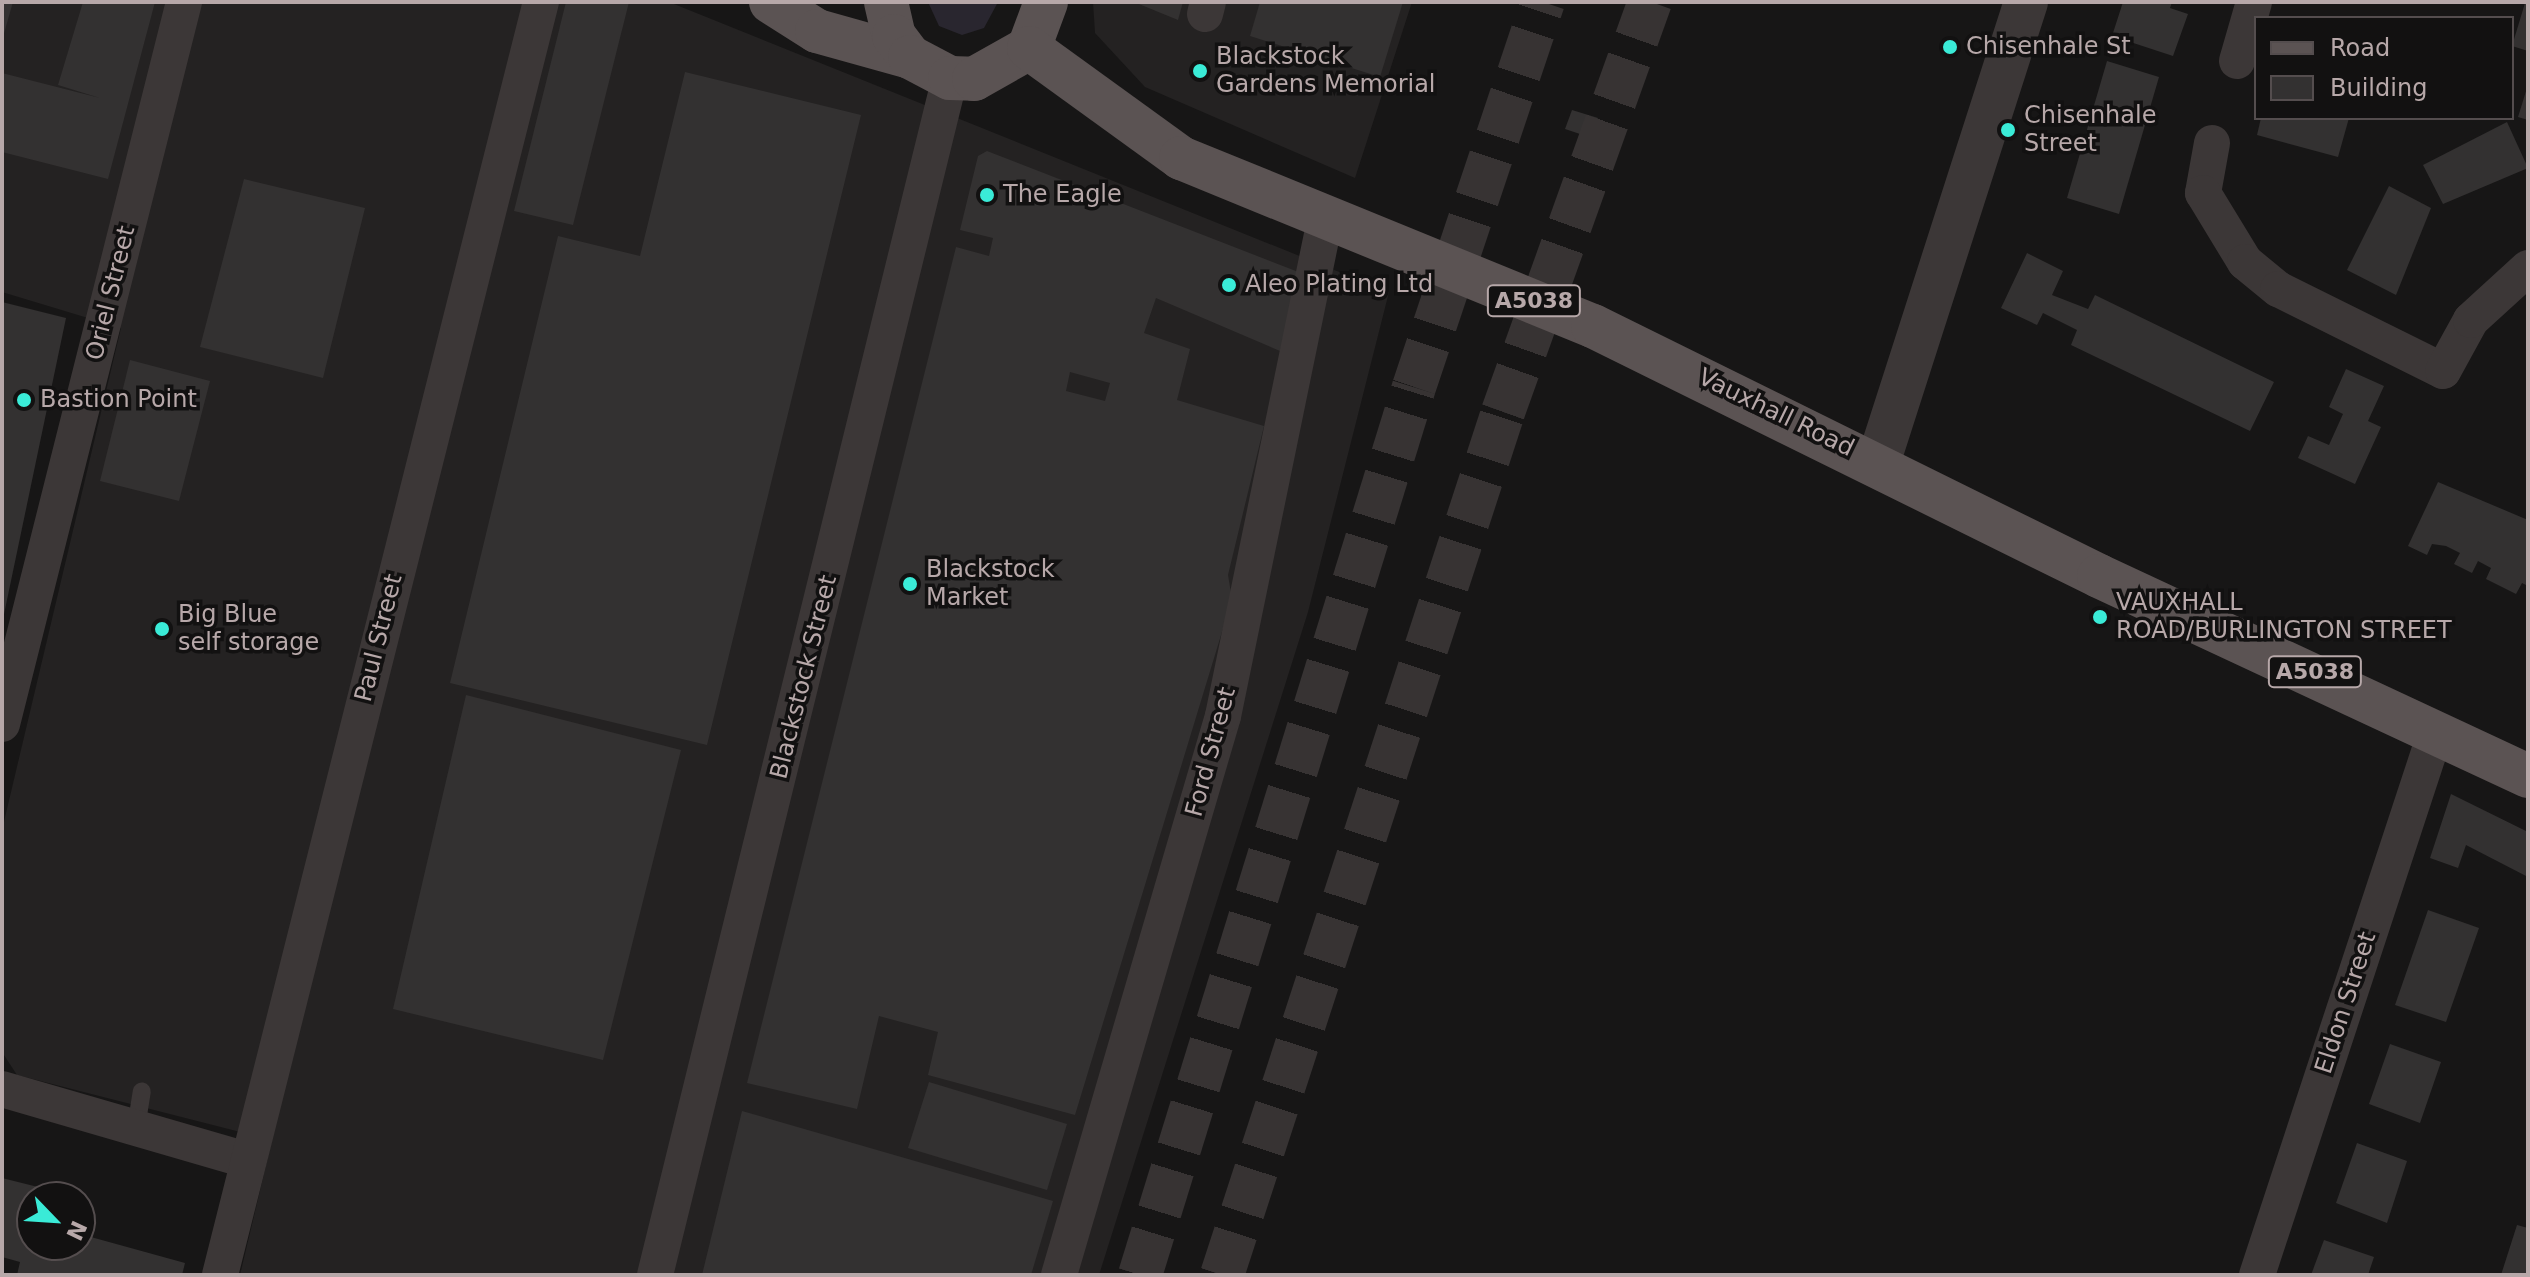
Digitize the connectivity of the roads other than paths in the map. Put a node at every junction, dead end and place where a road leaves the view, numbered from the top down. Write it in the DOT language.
graph roads {
  1 [pos="184,2"];
  2 [pos="541,2"];
  3 [pos="771,2"];
  4 [pos="886,2"];
  5 [pos="1046,2"];
  6 [pos="2026,2"];
  7 [pos="2254,22"];
  8 [pos="1029,48"];
  9 [pos="910,57"];
  10 [pos="2237,61"];
  11 [pos="950,78"];
  12 [pos="2212,143"];
  13 [pos="1325,220"];
  14 [pos="2528,268"];
  15 [pos="1878,463"];
  16 [pos="2,724"];
  17 [pos="2436,731"];
  18 [pos="2528,776"];
  19 [pos="2,1089"];
  20 [pos="142,1091"];
  21 [pos="136,1128"];
  22 [pos="246,1160"];
  23 [pos="220,1275"];
  24 [pos="655,1275"];
  25 [pos="1059,1275"];
  26 [pos="2257,1275"];
  1 -- 16 [label="street, Oriel Street"];
  2 -- 22 [label="street, Paul Street"];
  3 -- 9 [label="main road"];
  4 -- 9 [label="main road"];
  5 -- 8 [label="main road"];
  6 -- 15 [label="street"];
  7 -- 10 [label="street"];
  8 -- 11 [label="main road"];
  8 -- 13 [label="main road, Vauxhall Road / A5038"];
  9 -- 11 [label="main road"];
  11 -- 24 [label="street, Blackstock Street"];
  12 -- 14 [label="street"];
  13 -- 15 [label="main road, Vauxhall Road / A5038"];
  13 -- 25 [label="street, Ford Street"];
  15 -- 17 [label="main road, Vauxhall Road / A5038"];
  17 -- 18 [label="main road, Vauxhall Road / A5038"];
  17 -- 26 [label="street, Eldon Street"];
  19 -- 21 [label="street"];
  20 -- 21 [label="lane"];
  21 -- 22 [label="street"];
  22 -- 23 [label="street, Paul Street"];
}
